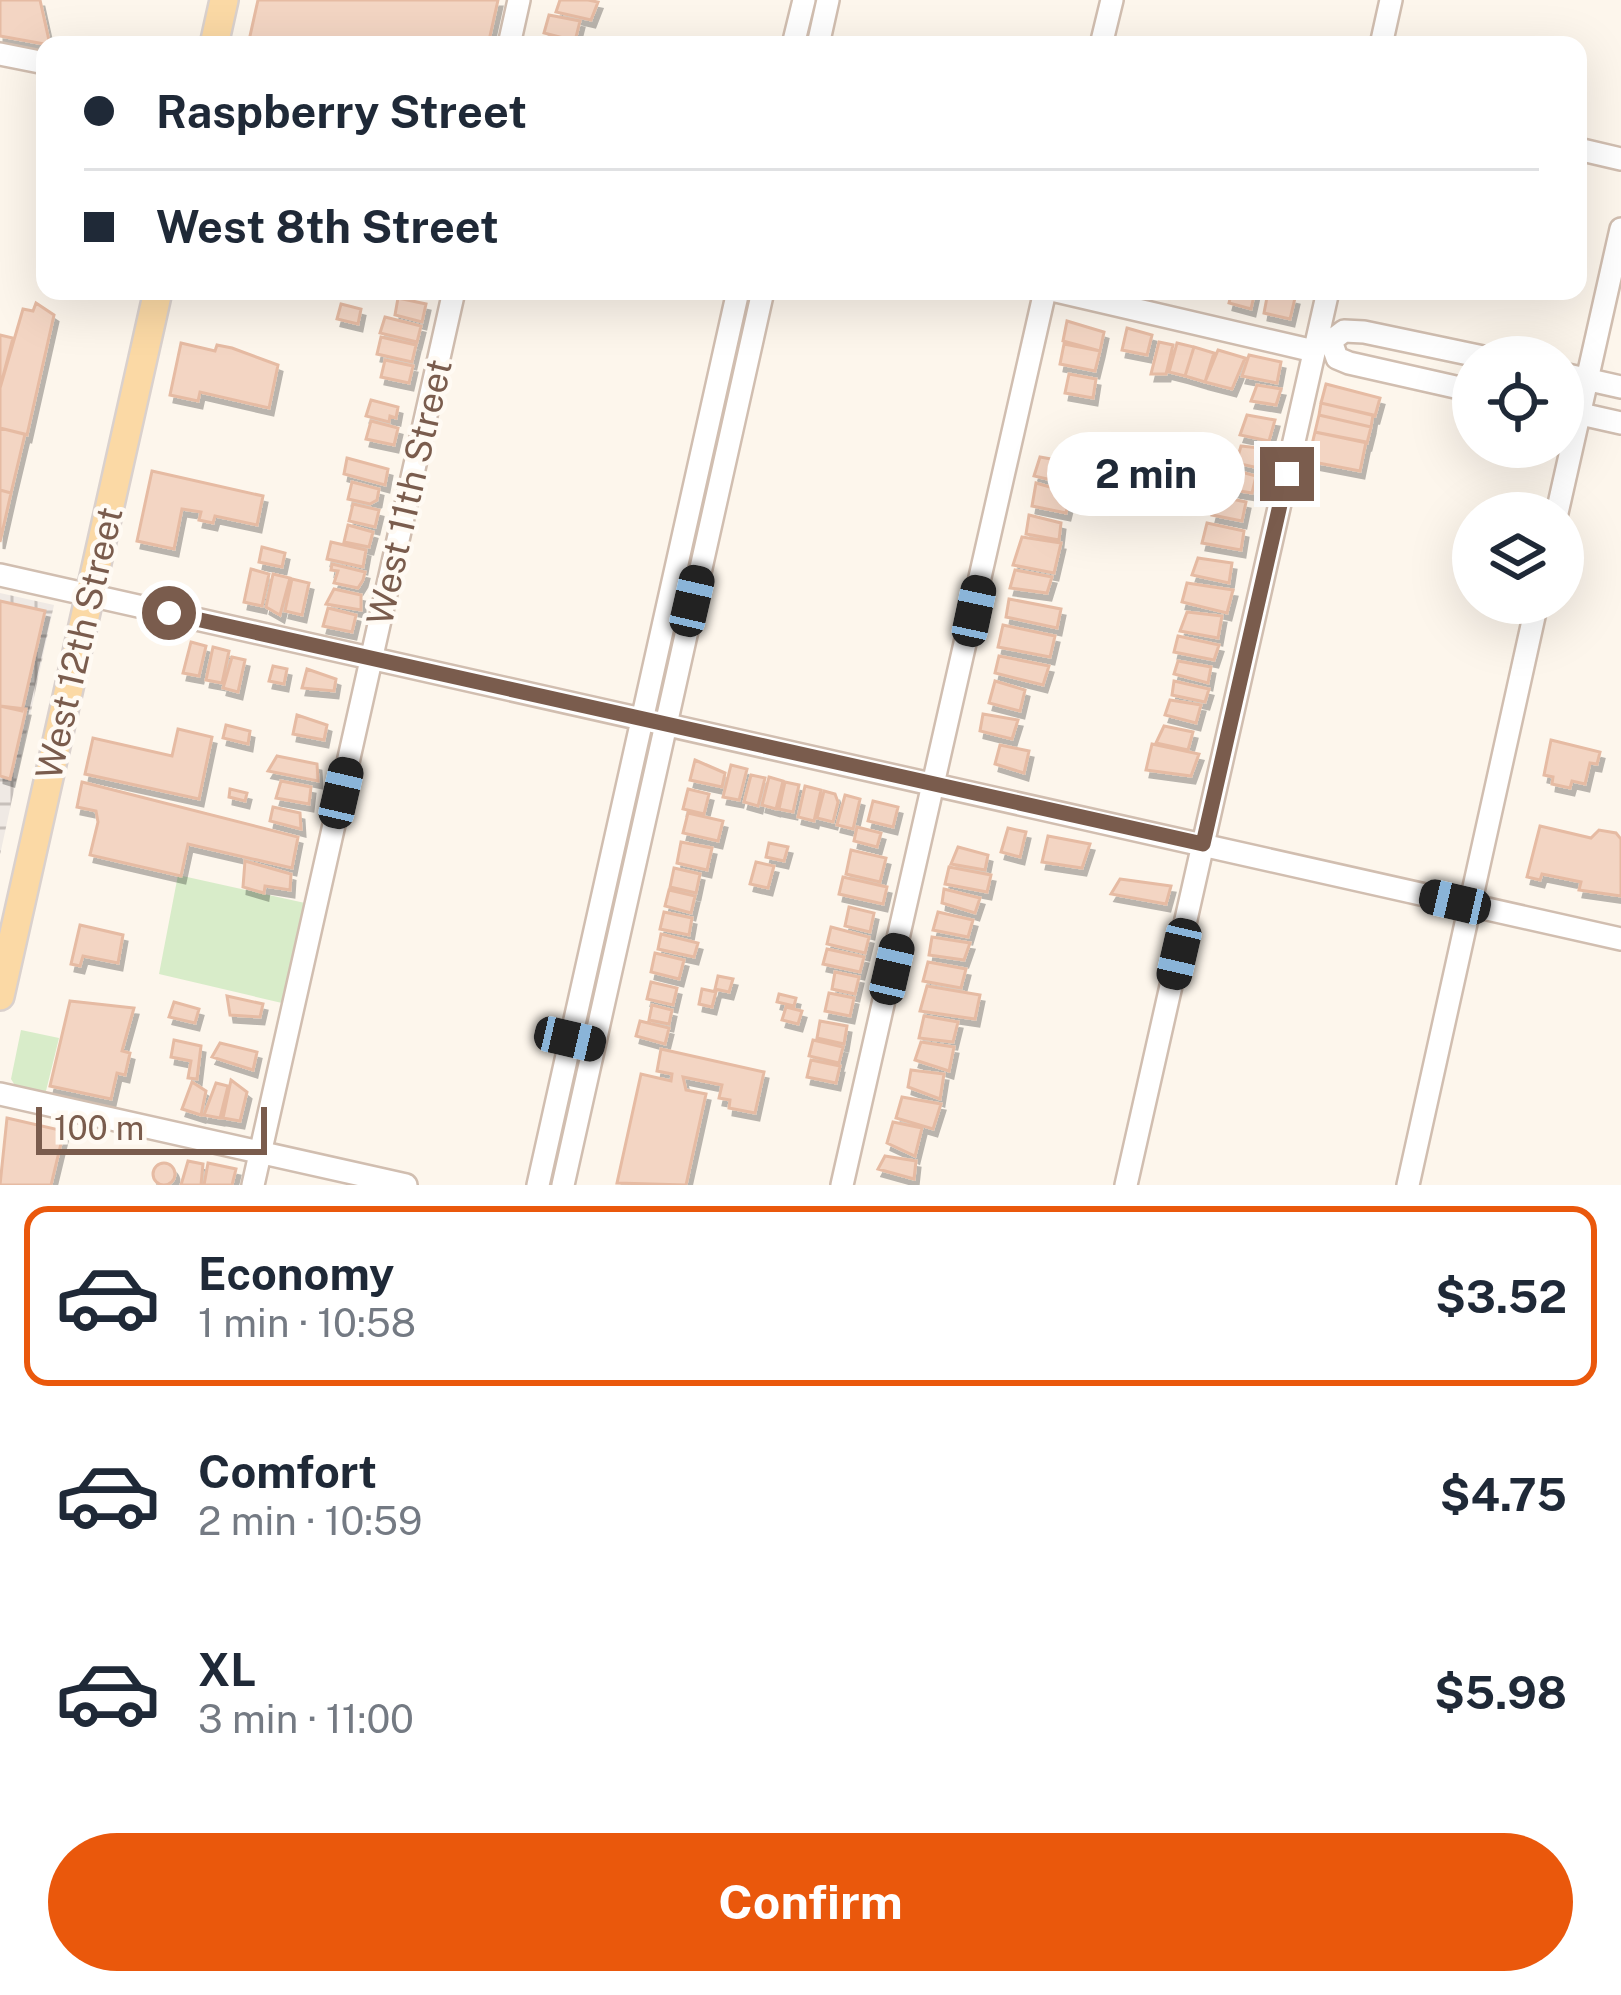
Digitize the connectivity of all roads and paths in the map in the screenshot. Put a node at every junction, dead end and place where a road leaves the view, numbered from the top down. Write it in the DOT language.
graph roads {
  1 [pos="224,0"];
  2 [pos="519,0"];
  3 [pos="804,0"];
  4 [pos="828,0"];
  5 [pos="1112,0"];
  6 [pos="1391,0"];
  7 [pos="216,36"];
  8 [pos="511,36"];
  9 [pos="796,36"];
  10 [pos="820,36"];
  11 [pos="1103,36"];
  12 [pos="1383,36"];
  13 [pos="0,54"];
  14 [pos="36,61"];
  15 [pos="1587,151"];
  16 [pos="1621,159"];
  17 [pos="1621,230"];
  18 [pos="156,300"];
  19 [pos="452,300"];
  20 [pos="736,300"];
  21 [pos="761,300"];
  22 [pos="1044,300"];
  23 [pos="1102,300"];
  24 [pos="1327,300"];
  25 [pos="1321,343"];
  26 [pos="1452,350"];
  27 [pos="1584,378"];
  28 [pos="1587,379"];
  29 [pos="1584,385"];
  30 [pos="1452,386"];
  31 [pos="1621,387"];
  32 [pos="1584,415"];
  33 [pos="1621,424"];
  34 [pos="697,472"];
  35 [pos="721,477"];
  36 [pos="0,575"];
  37 [pos="90,596"];
  38 [pos="1532,624"];
  39 [pos="372,658"];
  40 [pos="653,721"];
  41 [pos="935,785"];
  42 [pos="1203,844"];
  43 [pos="1472,905"];
  44 [pos="1621,939"];
  45 [pos="0,995"];
  46 [pos="570,1039"];
  47 [pos="594,1044"];
  48 [pos="0,1094"];
  49 [pos="260,1152"];
  50 [pos="253,1185"];
  51 [pos="406,1185"];
  52 [pos="538,1185"];
  53 [pos="563,1185"];
  54 [pos="842,1185"];
  55 [pos="1126,1185"];
  56 [pos="1408,1185"];
  1 -- 7 [label="main road"];
  2 -- 8 [label="street"];
  3 -- 9 [label="street"];
  4 -- 10 [label="street"];
  5 -- 11 [label="street"];
  6 -- 12 [label="street"];
  13 -- 14 [label="street"];
  15 -- 16 [label="street"];
  17 -- 28 [label="street"];
  18 -- 37 [label="main road, West 12th Street"];
  19 -- 39 [label="street, West 11th Street"];
  20 -- 34 [label="street"];
  21 -- 35 [label="street"];
  22 -- 41 [label="street"];
  23 -- 25 [label="street"];
  24 -- 25 [label="street"];
  25 -- 26 [label="street"];
  25 -- 30 [label="street"];
  25 -- 42 [label="street"];
  27 -- 28 [label="street"];
  28 -- 29 [label="street"];
  28 -- 31 [label="street"];
  32 -- 33 [label="street"];
  34 -- 35 [label="street"];
  34 -- 40 [label="street"];
  35 -- 40 [label="street"];
  36 -- 37 [label="street"];
  37 -- 39 [label="street"];
  37 -- 45 [label="main road, West 12th Street"];
  38 -- 43 [label="street"];
  39 -- 40 [label="street"];
  39 -- 49 [label="street, West 11th Street"];
  40 -- 41 [label="street"];
  40 -- 46 [label="street"];
  40 -- 47 [label="street"];
  41 -- 42 [label="street"];
  41 -- 54 [label="street"];
  42 -- 43 [label="street"];
  42 -- 55 [label="street"];
  43 -- 44 [label="street"];
  43 -- 56 [label="street"];
  46 -- 47 [label="street"];
  46 -- 52 [label="street"];
  47 -- 53 [label="street"];
  48 -- 49 [label="street"];
  49 -- 50 [label="street, West 11th Street"];
  49 -- 51 [label="street"];
}
